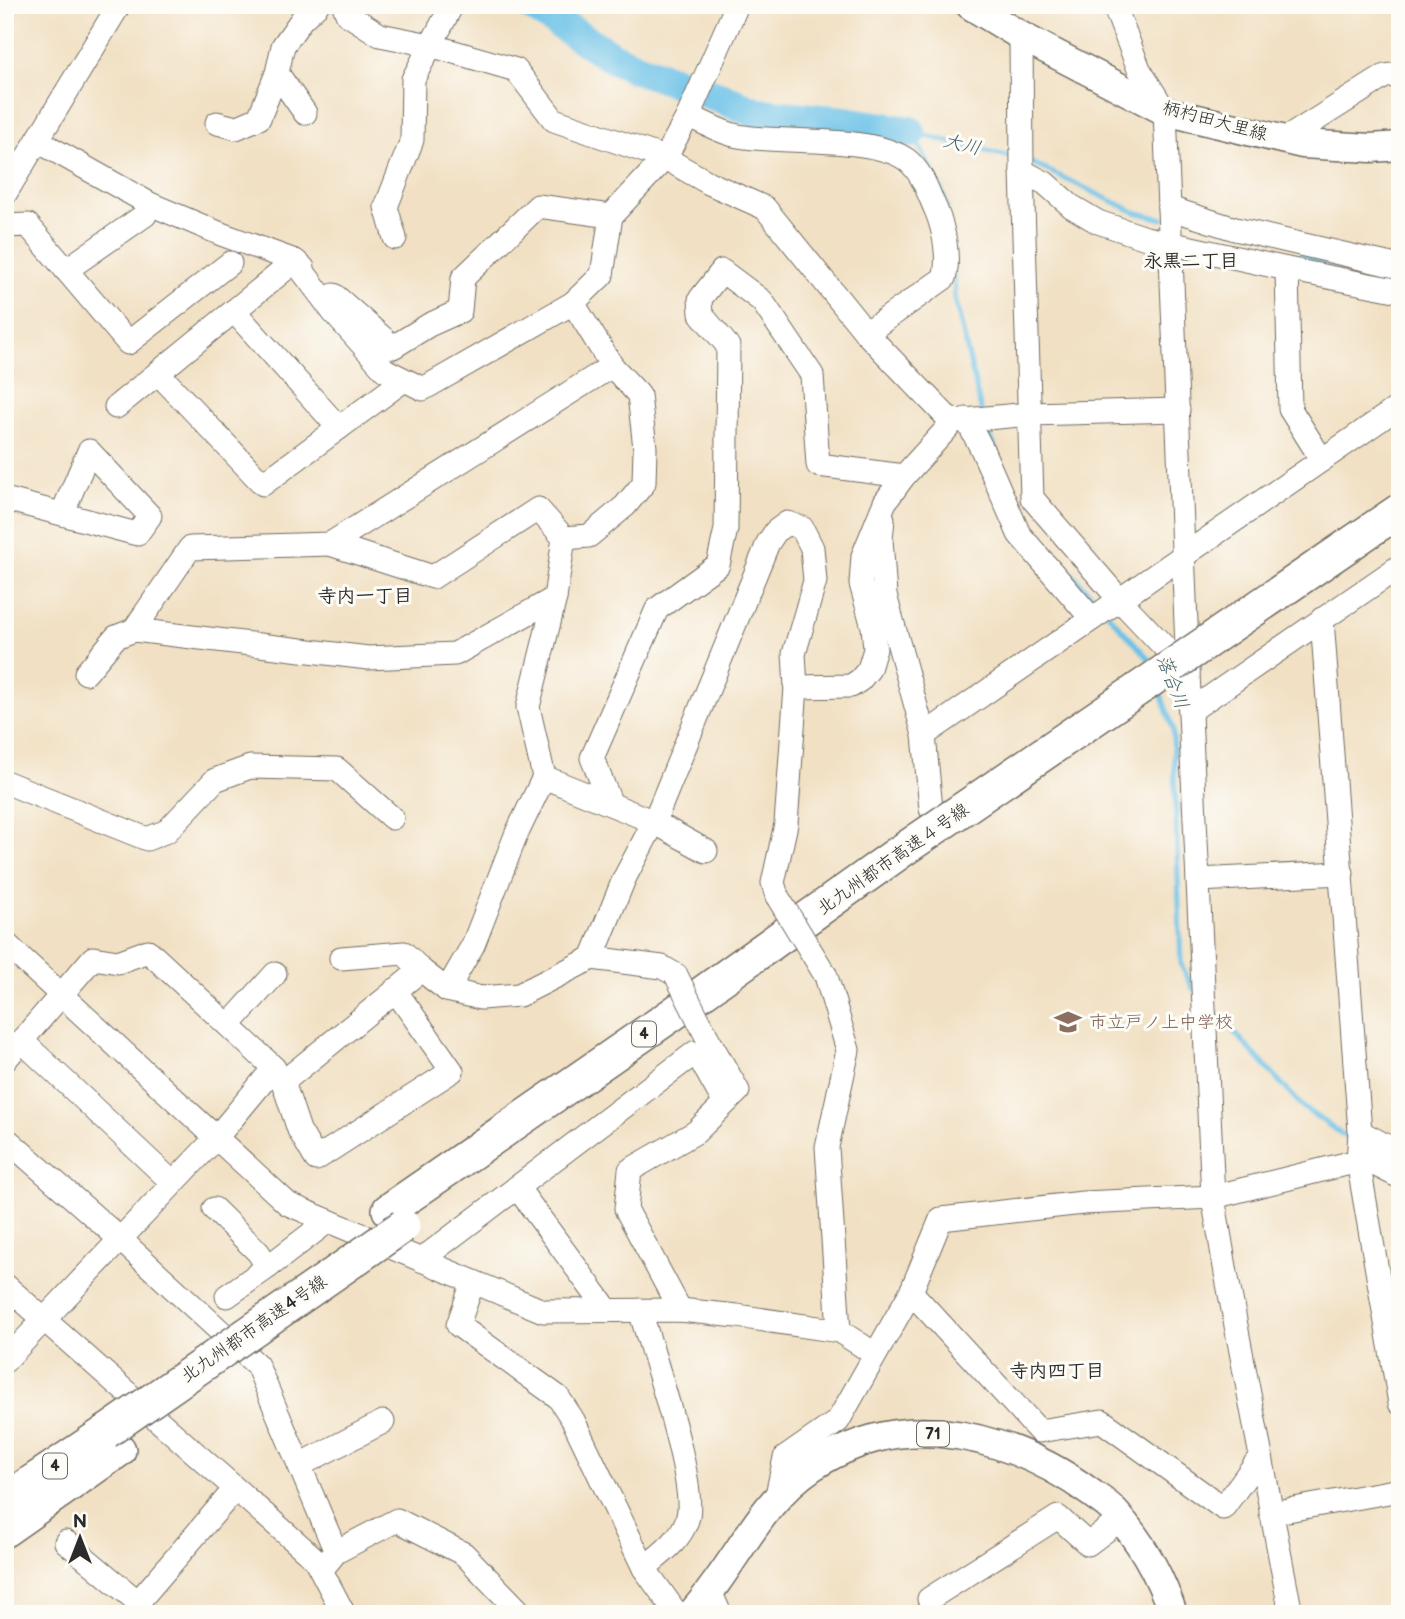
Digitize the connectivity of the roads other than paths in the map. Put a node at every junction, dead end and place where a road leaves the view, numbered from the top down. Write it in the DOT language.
graph roads {
  1 [pos="119,5"];
  2 [pos="317,5"];
  3 [pos="344,5"];
  4 [pos="452,5"];
  5 [pos="737,5"];
  6 [pos="970,5"];
  7 [pos="1114,5"];
  8 [pos="1021,36"];
  9 [pos="430,45"];
  10 [pos="277,73"];
  11 [pos="1400,74"];
  12 [pos="1165,111"];
  13 [pos="305,113"];
  14 [pos="688,116"];
  15 [pos="217,123"];
  16 [pos="1284,140"];
  17 [pos="38,141"];
  18 [pos="1400,146"];
  19 [pos="665,158"];
  20 [pos="1021,171"];
  21 [pos="5,194"];
  22 [pos="145,215"];
  23 [pos="611,216"];
  24 [pos="1170,225"];
  25 [pos="5,226"];
  26 [pos="395,238"];
  27 [pos="295,261"];
  28 [pos="230,263"];
  29 [pos="1400,267"];
  30 [pos="1287,269"];
  31 [pos="66,270"];
  32 [pos="1400,291"];
  33 [pos="573,303"];
  34 [pos="234,311"];
  35 [pos="866,333"];
  36 [pos="612,366"];
  37 [pos="158,373"];
  38 [pos="404,380"];
  39 [pos="116,407"];
  40 [pos="1400,407"];
  41 [pos="1178,410"];
  42 [pos="1030,414"];
  43 [pos="960,420"];
  44 [pos="339,428"];
  45 [pos="1322,460"];
  46 [pos="904,476"];
  47 [pos="5,499"];
  48 [pos="885,502"];
  49 [pos="1400,510"];
  50 [pos="62,514"];
  51 [pos="1400,533"];
  52 [pos="564,538"];
  53 [pos="330,544"];
  54 [pos="1184,554"];
  55 [pos="1400,566"];
  56 [pos="555,598"];
  57 [pos="1119,599"];
  58 [pos="1092,619"];
  59 [pos="1322,619"];
  60 [pos="134,630"];
  61 [pos="1188,672"];
  62 [pos="86,673"];
  63 [pos="796,687"];
  64 [pos="1190,711"];
  65 [pos="924,735"];
  66 [pos="544,776"];
  67 [pos="5,782"];
  68 [pos="611,804"];
  69 [pos="931,809"];
  70 [pos="392,818"];
  71 [pos="654,822"];
  72 [pos="706,851"];
  73 [pos="903,863"];
  74 [pos="1342,873"];
  75 [pos="1198,880"];
  76 [pos="5,943"];
  77 [pos="341,958"];
  78 [pos="592,958"];
  79 [pos="421,970"];
  80 [pos="275,974"];
  81 [pos="395,990"];
  82 [pos="447,990"];
  83 [pos="63,995"];
  84 [pos="229,1026"];
  85 [pos="22,1041"];
  86 [pos="5,1060"];
  87 [pos="724,1102"];
  88 [pos="1360,1132"];
  89 [pos="5,1138"];
  90 [pos="216,1138"];
  91 [pos="1400,1153"];
  92 [pos="1358,1161"];
  93 [pos="1400,1177"];
  94 [pos="173,1183"];
  95 [pos="517,1187"];
  96 [pos="1213,1197"];
  97 [pos="214,1209"];
  98 [pos="396,1218"];
  99 [pos="328,1221"];
  100 [pos="120,1239"];
  101 [pos="421,1260"];
  102 [pos="268,1267"];
  103 [pos="473,1282"];
  104 [pos="5,1285"];
  105 [pos="911,1292"];
  106 [pos="227,1296"];
  107 [pos="640,1310"];
  108 [pos="680,1310"];
  109 [pos="608,1311"];
  110 [pos="44,1320"];
  111 [pos="839,1331"];
  112 [pos="875,1354"];
  113 [pos="5,1361"];
  114 [pos="1400,1404"];
  115 [pos="383,1422"];
  116 [pos="106,1432"];
  117 [pos="1260,1457"];
  118 [pos="300,1465"];
  119 [pos="5,1474"];
  120 [pos="235,1489"];
  121 [pos="1400,1490"];
  122 [pos="777,1495"];
  123 [pos="5,1500"];
  124 [pos="1271,1513"];
  125 [pos="1120,1520"];
  126 [pos="5,1530"];
  127 [pos="66,1542"];
  128 [pos="337,1552"];
  129 [pos="644,1568"];
  130 [pos="321,1570"];
  131 [pos="929,1599"];
  132 [pos="715,1602"];
  133 [pos="344,1614"];
  134 [pos="518,1614"];
  135 [pos="677,1614"];
  136 [pos="691,1614"];
  137 [pos="1173,1614"];
  138 [pos="1291,1614"];
  1 -- 17 [label="street"];
  2 -- 10 [label="street"];
  3 -- 9 [label="street"];
  4 -- 9 [label="street"];
  5 -- 14 [label="street"];
  6 -- 8 [label="main road, 柄杓田大里線"];
  7 -- 12 [label="street"];
  8 -- 12 [label="main road, 柄杓田大里線"];
  8 -- 20 [label="street"];
  9 -- 19 [label="street"];
  9 -- 26 [label="street"];
  10 -- 13 [label="street"];
  10 -- 15 [label="street"];
  11 -- 16 [label="street"];
  12 -- 16 [label="main road, 柄杓田大里線"];
  12 -- 24 [label="street"];
  14 -- 19 [label="street"];
  14 -- 35 [label="street"];
  16 -- 18 [label="main road, 柄杓田大里線"];
  17 -- 21 [label="street"];
  17 -- 27 [label="street"];
  19 -- 23 [label="street"];
  19 -- 35 [label="street"];
  20 -- 24 [label="street"];
  20 -- 42 [label="street"];
  22 -- 31 [label="street"];
  23 -- 27 [label="street"];
  23 -- 33 [label="street"];
  24 -- 29 [label="street"];
  24 -- 30 [label="street"];
  24 -- 41 [label="street"];
  25 -- 31 [label="street"];
  27 -- 34 [label="street"];
  27 -- 38 [label="street"];
  28 -- 31 [label="street"];
  30 -- 32 [label="street"];
  30 -- 45 [label="street"];
  33 -- 36 [label="street"];
  33 -- 38 [label="street"];
  34 -- 37 [label="street"];
  34 -- 44 [label="street"];
  35 -- 43 [label="street"];
  36 -- 52 [label="street"];
  36 -- 53 [label="street"];
  37 -- 39 [label="street"];
  37 -- 44 [label="street"];
  38 -- 44 [label="street"];
  40 -- 45 [label="street"];
  41 -- 42 [label="street"];
  41 -- 54 [label="street"];
  42 -- 43 [label="street"];
  42 -- 57 [label="street"];
  43 -- 46 [label="street"];
  43 -- 58 [label="street"];
  45 -- 54 [label="street"];
  46 -- 48 [label="street"];
  46 -- 68 [label="street"];
  47 -- 50 [label="street"];
  48 -- 63 [label="street"];
  48 -- 65 [label="street"];
  49 -- 73 [label="highway, 北九州都市高速４号線 / 4, bridge"];
  51 -- 73 [label="highway, 北九州都市高速４号線 / 4"];
  52 -- 53 [label="street"];
  52 -- 56 [label="street"];
  53 -- 60 [label="street"];
  54 -- 57 [label="street"];
  54 -- 61 [label="street"];
  55 -- 59 [label="street"];
  56 -- 60 [label="street"];
  56 -- 66 [label="street"];
  57 -- 58 [label="street"];
  57 -- 61 [label="street"];
  58 -- 65 [label="street"];
  59 -- 64 [label="street"];
  59 -- 74 [label="street"];
  60 -- 62 [label="street"];
  61 -- 64 [label="street"];
  63 -- 71 [label="street"];
  63 -- 111 [label="street, bridge"];
  64 -- 75 [label="street"];
  65 -- 69 [label="street"];
  66 -- 68 [label="street"];
  66 -- 82 [label="street"];
  67 -- 70 [label="street"];
  68 -- 71 [label="street"];
  71 -- 72 [label="street"];
  71 -- 78 [label="street"];
  73 -- 98 [label="highway, 北九州都市高速４号線 / 4"];
  74 -- 75 [label="street"];
  74 -- 88 [label="street"];
  75 -- 96 [label="street"];
  76 -- 83 [label="street"];
  77 -- 79 [label="street"];
  78 -- 82 [label="street"];
  78 -- 87 [label="street, bridge"];
  79 -- 81 [label="street"];
  79 -- 82 [label="street"];
  80 -- 84 [label="street"];
  81 -- 81 [label="street"];
  83 -- 84 [label="street"];
  83 -- 85 [label="street"];
  83 -- 90 [label="street"];
  84 -- 90 [label="street"];
  85 -- 86 [label="street"];
  85 -- 94 [label="street"];
  87 -- 95 [label="street"];
  87 -- 108 [label="street"];
  88 -- 91 [label="street"];
  88 -- 92 [label="street"];
  89 -- 100 [label="street"];
  90 -- 94 [label="street"];
  90 -- 99 [label="street"];
  92 -- 93 [label="street"];
  92 -- 96 [label="street"];
  92 -- 114 [label="street"];
  94 -- 100 [label="street"];
  95 -- 101 [label="street"];
  95 -- 109 [label="street"];
  96 -- 105 [label="street"];
  96 -- 117 [label="street"];
  97 -- 102 [label="street"];
  98 -- 116 [label="highway, 北九州都市高速4号線 / 4"];
  98 -- 116 [label="highway, 北九州都市高速4号線 / 4, bridge"];
  99 -- 101 [label="street"];
  99 -- 102 [label="street"];
  100 -- 110 [label="street"];
  100 -- 118 [label="street"];
  101 -- 103 [label="street"];
  102 -- 106 [label="street"];
  103 -- 109 [label="street"];
  103 -- 129 [label="street"];
  104 -- 110 [label="street"];
  105 -- 112 [label="street"];
  105 -- 117 [label="street"];
  107 -- 108 [label="street"];
  107 -- 109 [label="street"];
  107 -- 129 [label="street"];
  108 -- 111 [label="street"];
  110 -- 113 [label="street"];
  110 -- 120 [label="street"];
  111 -- 112 [label="street"];
  112 -- 122 [label="street"];
  115 -- 118 [label="street"];
  116 -- 119 [label="highway, 4"];
  116 -- 123 [label="highway, 4"];
  116 -- 126 [label="highway"];
  117 -- 124 [label="street"];
  118 -- 128 [label="street"];
  120 -- 127 [label="street"];
  120 -- 130 [label="street"];
  121 -- 124 [label="street"];
  122 -- 125 [label="main road, 71"];
  122 -- 132 [label="main road, 71"];
  124 -- 138 [label="street"];
  125 -- 131 [label="street"];
  125 -- 137 [label="main road, 71"];
  128 -- 130 [label="street"];
  128 -- 134 [label="street"];
  129 -- 135 [label="street"];
  130 -- 133 [label="street"];
  132 -- 136 [label="main road, 71"];
}
